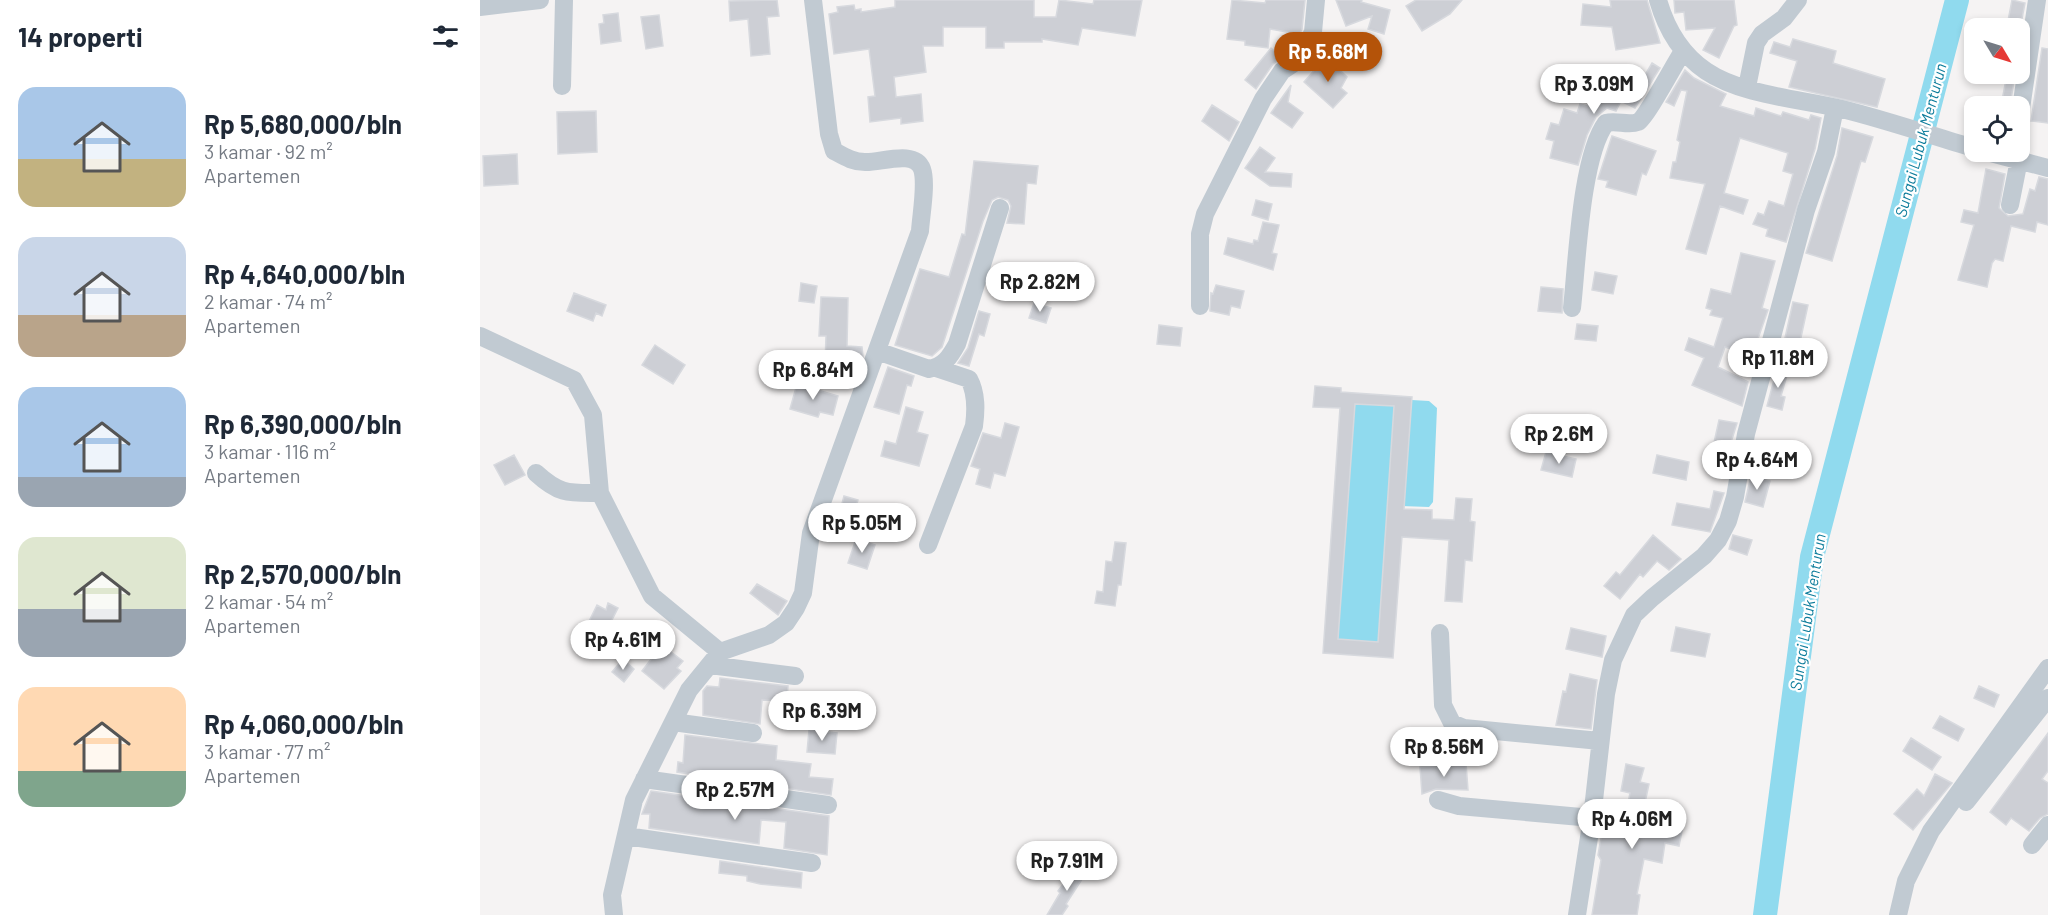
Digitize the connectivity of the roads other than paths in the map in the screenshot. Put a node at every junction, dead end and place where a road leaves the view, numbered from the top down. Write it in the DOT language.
graph roads {
  1 [pos="540,0"];
  2 [pos="564,0"];
  3 [pos="813,0"];
  4 [pos="1316,0"];
  5 [pos="1658,0"];
  6 [pos="1798,0"];
  7 [pos="2037,0"];
  8 [pos="480,7"];
  9 [pos="1683,51"];
  10 [pos="562,86"];
  11 [pos="1747,87"];
  12 [pos="2023,96"];
  13 [pos="1842,110"];
  14 [pos="1964,146"];
  15 [pos="2030,161"];
  16 [pos="2015,162"];
  17 [pos="2048,168"];
  18 [pos="2010,205"];
  19 [pos="1000,208"];
  20 [pos="1200,306"];
  21 [pos="1572,308"];
  22 [pos="480,336"];
  23 [pos="877,351"];
  24 [pos="936,368"];
  25 [pos="536,473"];
  26 [pos="600,493"];
  27 [pos="928,545"];
  28 [pos="1440,633"];
  29 [pos="715,659"];
  30 [pos="2048,668"];
  31 [pos="795,676"];
  32 [pos="2048,698"];
  33 [pos="673,722"];
  34 [pos="753,733"];
  35 [pos="1600,741"];
  36 [pos="644,779"];
  37 [pos="1438,800"];
  38 [pos="1966,802"];
  39 [pos="828,805"];
  40 [pos="1592,818"];
  41 [pos="2048,825"];
  42 [pos="626,836"];
  43 [pos="2032,845"];
  44 [pos="812,862"];
  45 [pos="614,915"];
  46 [pos="1577,915"];
  47 [pos="1898,915"];
  1 -- 8 [label="street"];
  2 -- 10 [label="street"];
  3 -- 23 [label="street"];
  4 -- 20 [label="street"];
  5 -- 9 [label="street"];
  6 -- 11 [label="street"];
  7 -- 12 [label="street"];
  9 -- 11 [label="street"];
  9 -- 21 [label="street"];
  11 -- 13 [label="street"];
  13 -- 14 [label="street"];
  13 -- 35 [label="street"];
  15 -- 17 [label="street"];
  16 -- 18 [label="street"];
  19 -- 24 [label="street"];
  22 -- 26 [label="street"];
  23 -- 24 [label="street"];
  23 -- 29 [label="street"];
  24 -- 27 [label="street"];
  25 -- 26 [label="street"];
  26 -- 29 [label="street"];
  28 -- 35 [label="street"];
  29 -- 31 [label="street"];
  29 -- 33 [label="street"];
  30 -- 47 [label="street"];
  32 -- 38 [label="street"];
  33 -- 34 [label="street"];
  33 -- 36 [label="street"];
  35 -- 40 [label="street"];
  36 -- 39 [label="street"];
  36 -- 42 [label="street"];
  37 -- 40 [label="street"];
  40 -- 46 [label="street"];
  41 -- 43 [label="street"];
  42 -- 44 [label="street"];
  42 -- 45 [label="street"];
}
